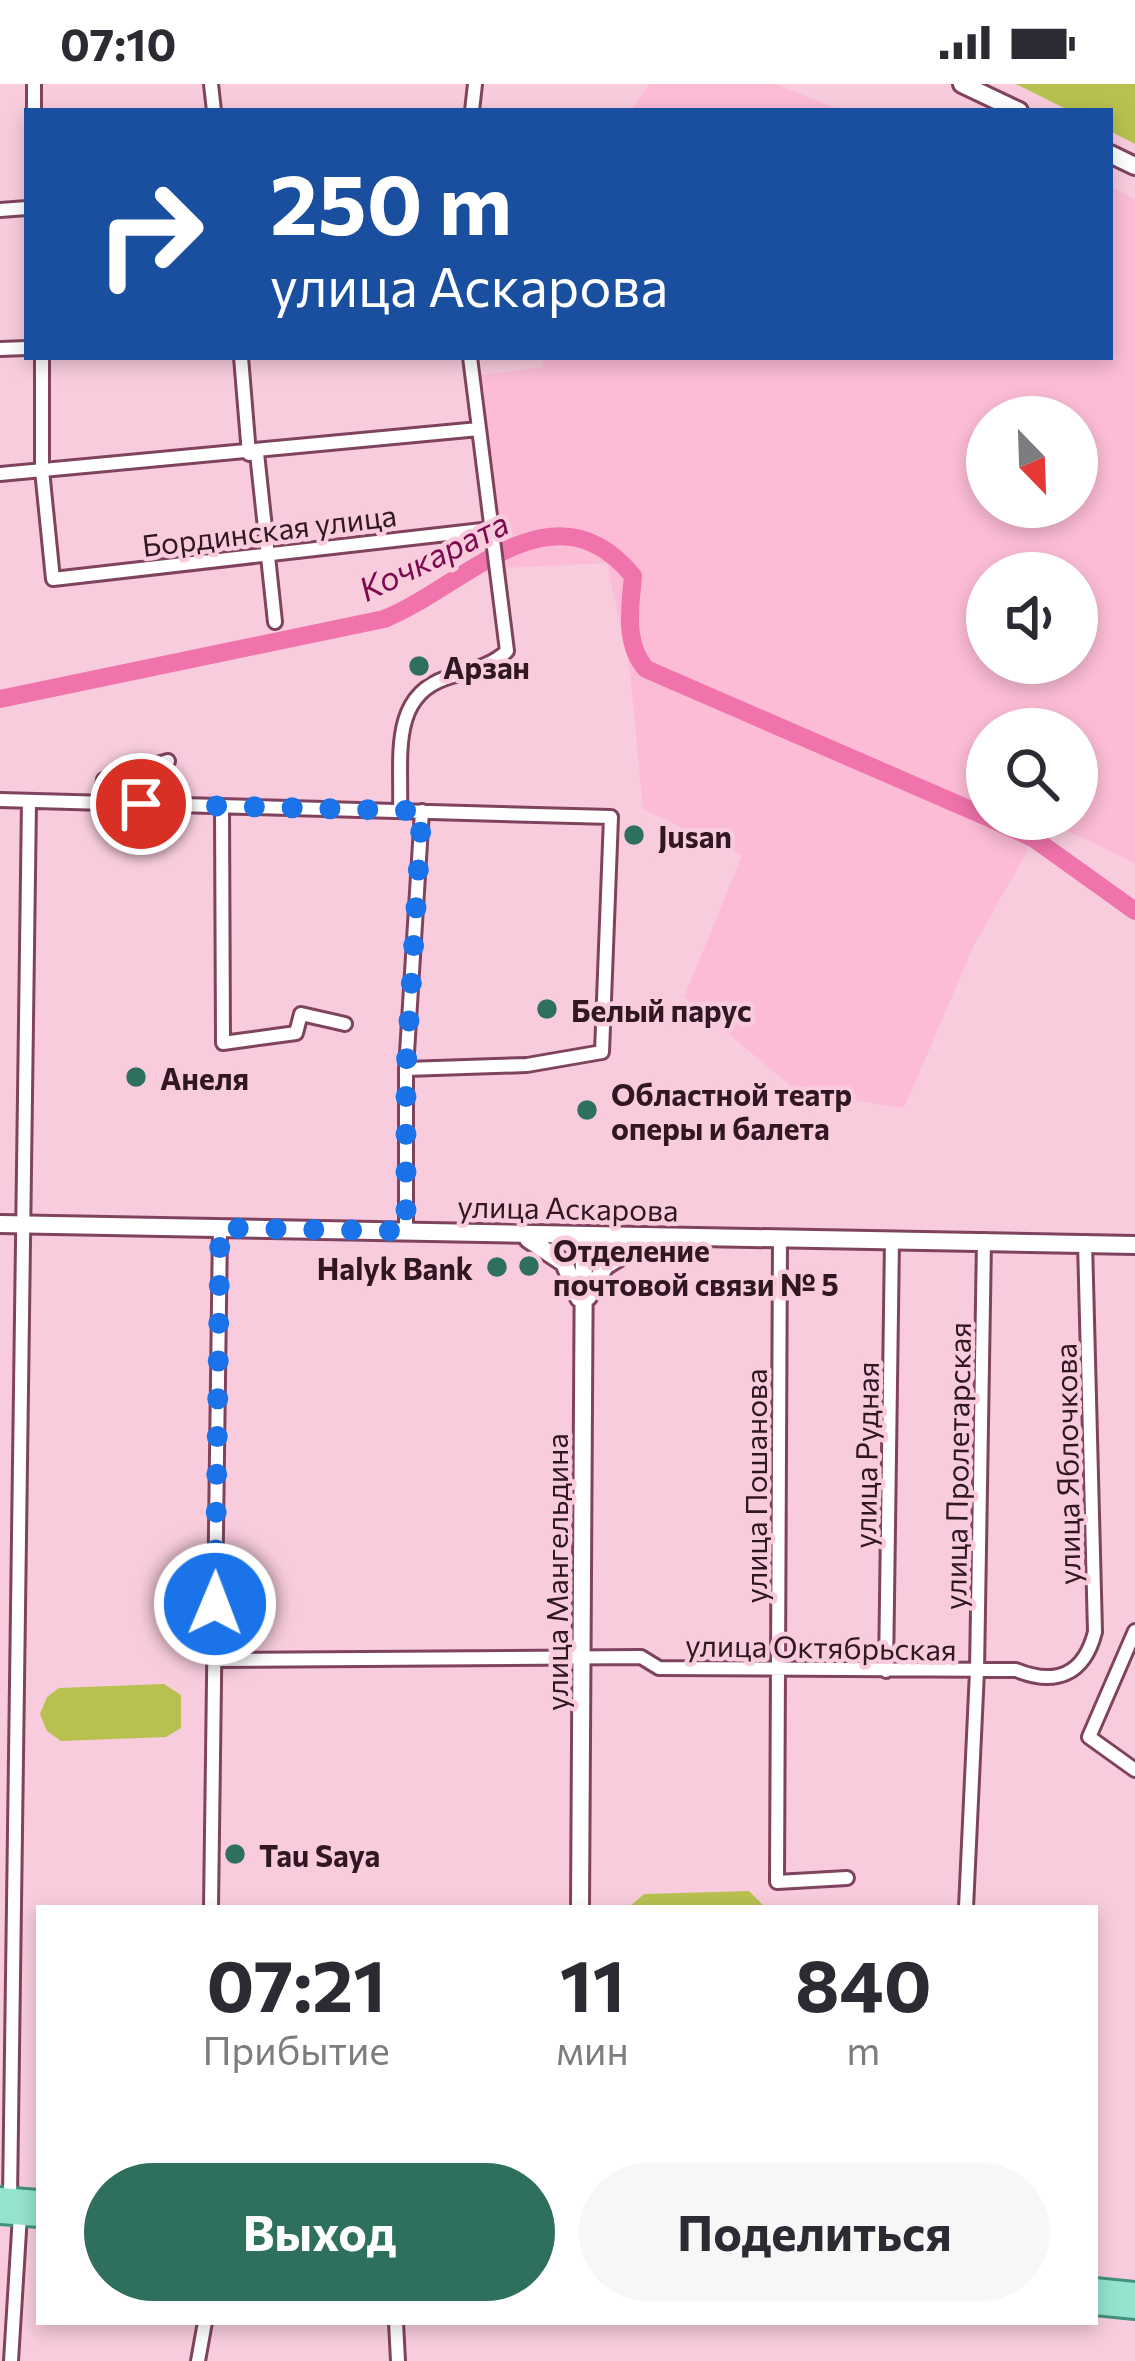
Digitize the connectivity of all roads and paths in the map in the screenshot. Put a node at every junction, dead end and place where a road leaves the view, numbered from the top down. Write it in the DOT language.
graph roads {
  1 [pos="962,84"];
  2 [pos="1013,108"];
  3 [pos="42,360"];
  4 [pos="241,360"];
  5 [pos="470,360"];
  6 [pos="478,429"];
  7 [pos="253,453"];
  8 [pos="42,470"];
  9 [pos="0,474"];
  10 [pos="491,529"];
  11 [pos="267,550"];
  12 [pos="275,622"];
  13 [pos="168,761"];
  14 [pos="0,800"];
  15 [pos="29,801"];
  16 [pos="100,802"];
  17 [pos="222,806"];
  18 [pos="400,811"];
  19 [pos="422,811"];
  20 [pos="344,1024"];
  21 [pos="406,1069"];
  22 [pos="0,1224"];
  23 [pos="24,1224"];
  24 [pos="220,1228"];
  25 [pos="406,1231"];
  26 [pos="516,1234"];
  27 [pos="584,1236"];
  28 [pos="656,1237"];
  29 [pos="780,1238"];
  30 [pos="892,1239"];
  31 [pos="984,1240"];
  32 [pos="1084,1242"];
  33 [pos="1135,1245"];
  34 [pos="583,1308"];
  35 [pos="1135,1631"];
  36 [pos="581,1658"];
  37 [pos="214,1660"];
  38 [pos="776,1665"];
  39 [pos="886,1671"];
  40 [pos="977,1671"];
  41 [pos="1068,1675"];
  42 [pos="1135,1770"];
  43 [pos="847,1878"];
  44 [pos="211,1905"];
  45 [pos="580,1905"];
  46 [pos="966,1905"];
  47 [pos="14,2208"];
  48 [pos="1098,2288"];
  49 [pos="1135,2292"];
  50 [pos="1098,2305"];
  51 [pos="1135,2308"];
  52 [pos="204,2325"];
  53 [pos="396,2325"];
  54 [pos="11,2361"];
  55 [pos="198,2361"];
  56 [pos="398,2361"];
  1 -- 2 [label="main road"];
  3 -- 8 [label="street"];
  4 -- 7 [label="street"];
  5 -- 6 [label="street"];
  6 -- 7 [label="street"];
  6 -- 10 [label="street"];
  7 -- 8 [label="street"];
  7 -- 11 [label="street"];
  8 -- 9 [label="street"];
  8 -- 11 [label="street, Бординская улица"];
  10 -- 11 [label="street, Бординская улица"];
  10 -- 18 [label="street"];
  11 -- 12 [label="street"];
  13 -- 16 [label="street"];
  14 -- 15 [label="street"];
  15 -- 16 [label="street"];
  15 -- 23 [label="street"];
  16 -- 17 [label="street"];
  17 -- 18 [label="street"];
  17 -- 20 [label="street"];
  18 -- 19 [label="street"];
  19 -- 21 [label="street"];
  19 -- 21 [label="street"];
  21 -- 25 [label="street"];
  22 -- 23 [label="main road, улица Аскарова"];
  23 -- 24 [label="main road, улица Аскарова"];
  23 -- 47 [label="street"];
  24 -- 25 [label="main road, улица Аскарова"];
  24 -- 37 [label="street"];
  25 -- 26 [label="main road, улица Аскарова"];
  26 -- 27 [label="main road, улица Аскарова"];
  26 -- 34 [label="main road"];
  27 -- 28 [label="main road, улица Аскарова"];
  27 -- 34 [label="main road, улица Мангельдина"];
  28 -- 29 [label="main road, улица Аскарова"];
  28 -- 34 [label="main road"];
  29 -- 30 [label="main road, улица Аскарова"];
  29 -- 38 [label="street, улица Пошанова"];
  30 -- 31 [label="main road, улица Аскарова"];
  30 -- 39 [label="street, улица Рудная"];
  31 -- 32 [label="main road, улица Аскарова"];
  31 -- 40 [label="street, улица Пролетарская"];
  32 -- 33 [label="main road, улица Аскарова"];
  32 -- 41 [label="street, улица Яблочкова"];
  34 -- 36 [label="main road, улица Мангельдина"];
  35 -- 42 [label="street"];
  36 -- 37 [label="street, улица Октябрьская"];
  36 -- 38 [label="street, улица Октябрьская"];
  36 -- 45 [label="main road, улица Мангельдина"];
  37 -- 44 [label="street"];
  38 -- 39 [label="street, улица Октябрьская"];
  38 -- 43 [label="street, улица Пошанова"];
  39 -- 40 [label="street, улица Октябрьская"];
  40 -- 41 [label="street, улица Октябрьская"];
  40 -- 46 [label="street, улица Пролетарская"];
  47 -- 54 [label="street"];
  48 -- 49 [label="main road"];
  50 -- 51 [label="main road"];
  52 -- 55 [label="street"];
  53 -- 56 [label="street"];
}
